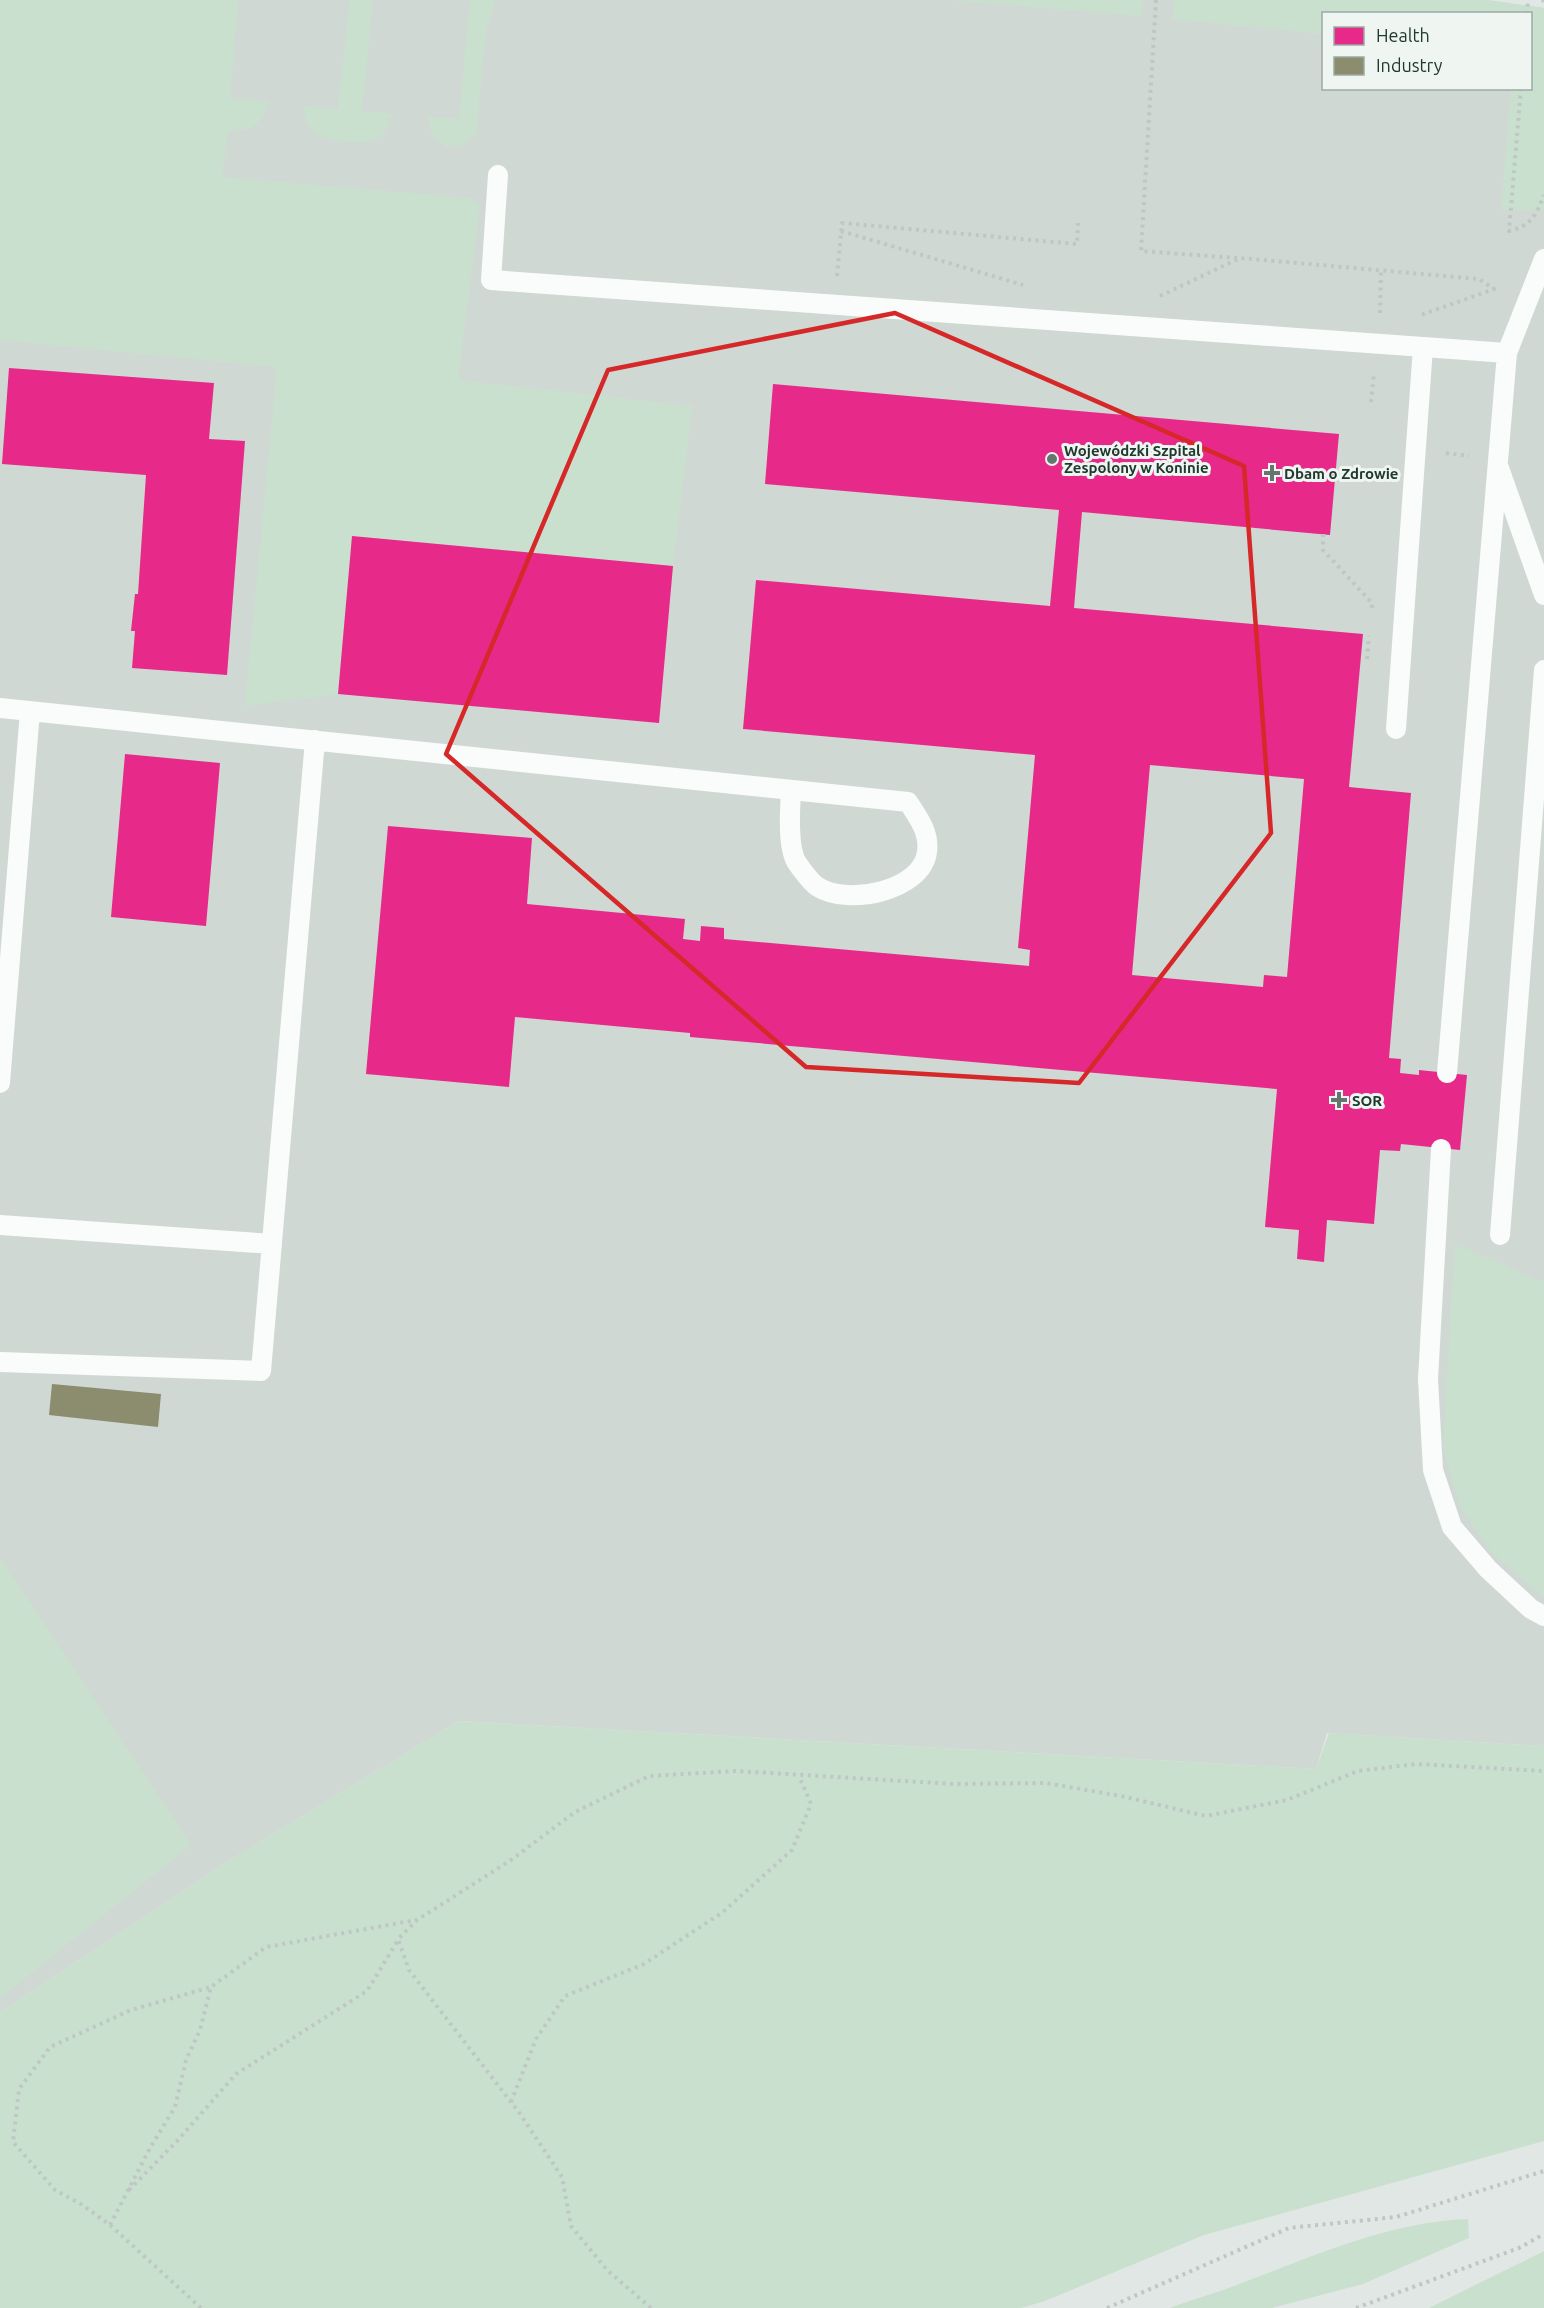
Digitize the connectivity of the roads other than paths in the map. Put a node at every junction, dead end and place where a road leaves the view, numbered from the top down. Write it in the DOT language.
graph roads {
  1 [pos="498,175"];
  2 [pos="1544,259"];
  3 [pos="1424,347"];
  4 [pos="1507,353"];
  5 [pos="1496,460"];
  6 [pos="1544,595"];
  7 [pos="1544,670"];
  8 [pos="0,708"];
  9 [pos="30,711"];
  10 [pos="1396,729"];
  11 [pos="315,740"];
  12 [pos="792,791"];
  13 [pos="1447,1073"];
  14 [pos="0,1083"];
  15 [pos="1441,1149"];
  16 [pos="0,1225"];
  17 [pos="1500,1235"];
  18 [pos="272,1244"];
  19 [pos="0,1362"];
  20 [pos="1544,1616"];
  1 -- 3 [label="lane"];
  2 -- 4 [label="lane"];
  3 -- 4 [label="lane"];
  3 -- 10 [label="lane"];
  4 -- 5 [label="lane"];
  5 -- 6 [label="lane"];
  5 -- 13 [label="lane"];
  7 -- 17 [label="lane"];
  8 -- 9 [label="lane"];
  9 -- 11 [label="lane"];
  9 -- 14 [label="lane"];
  11 -- 12 [label="lane"];
  11 -- 18 [label="lane"];
  12 -- 12 [label="lane"];
  15 -- 20 [label="lane"];
  16 -- 18 [label="lane"];
  18 -- 19 [label="lane"];
}
